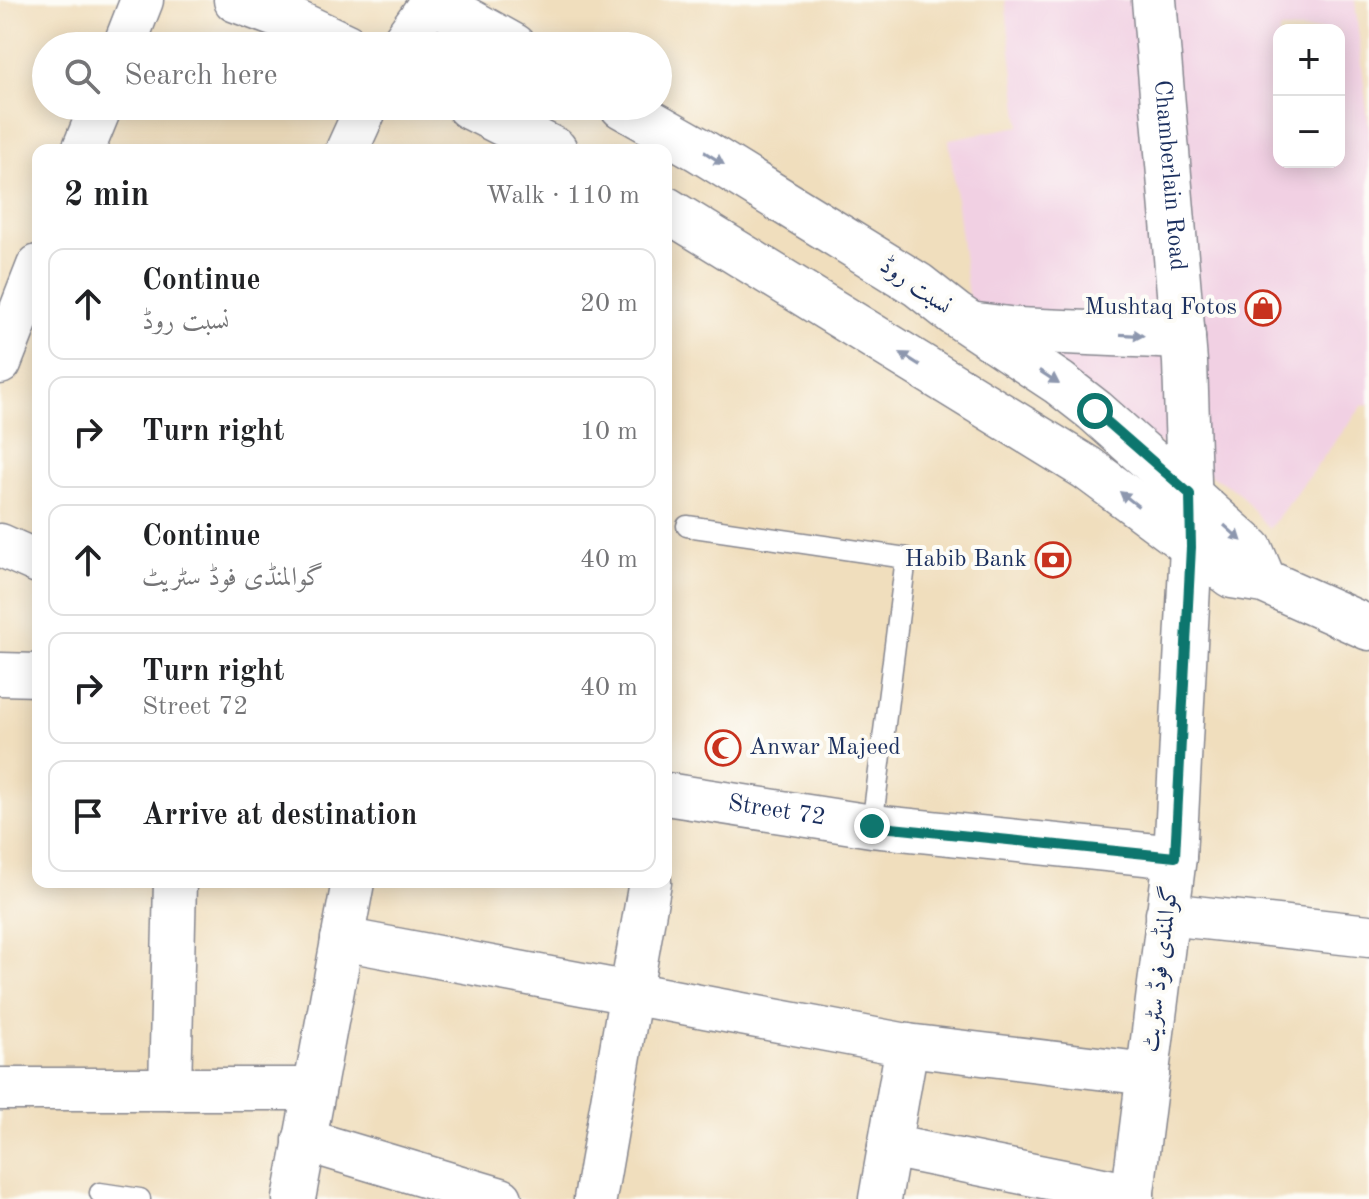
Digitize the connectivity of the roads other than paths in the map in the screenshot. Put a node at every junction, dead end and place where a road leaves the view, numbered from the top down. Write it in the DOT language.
graph roads {
  1 [pos="142,0"];
  2 [pos="236,0"];
  3 [pos="432,0"];
  4 [pos="1154,0"];
  5 [pos="129,32"];
  6 [pos="316,32"];
  7 [pos="410,32"];
  8 [pos="489,32"];
  9 [pos="95,120"];
  10 [pos="361,120"];
  11 [pos="496,120"];
  12 [pos="647,120"];
  13 [pos="85,144"];
  14 [pos="350,144"];
  15 [pos="543,144"];
  16 [pos="672,213"];
  17 [pos="25,291"];
  18 [pos="970,324"];
  19 [pos="1183,337"];
  20 [pos="0,363"];
  21 [pos="1190,494"];
  22 [pos="687,526"];
  23 [pos="0,545"];
  24 [pos="1191,547"];
  25 [pos="32,559"];
  26 [pos="1264,581"];
  27 [pos="1369,628"];
  28 [pos="0,674"];
  29 [pos="32,675"];
  30 [pos="672,795"];
  31 [pos="872,826"];
  32 [pos="1175,857"];
  33 [pos="175,888"];
  34 [pos="352,888"];
  35 [pos="649,888"];
  36 [pos="1167,914"];
  37 [pos="1369,936"];
  38 [pos="342,939"];
  39 [pos="631,993"];
  40 [pos="907,1045"];
  41 [pos="1148,1074"];
  42 [pos="0,1089"];
  43 [pos="170,1089"];
  44 [pos="314,1089"];
  45 [pos="304,1140"];
  46 [pos="889,1146"];
  47 [pos="100,1193"];
  48 [pos="1133,1197"];
  49 [pos="140,1199"];
  50 [pos="294,1199"];
  51 [pos="501,1199"];
  52 [pos="595,1199"];
  53 [pos="880,1199"];
  1 -- 5 [label="street"];
  2 -- 6 [label="main road"];
  3 -- 7 [label="street"];
  3 -- 8 [label="main road"];
  4 -- 19 [label="main road, Chamberlain Road"];
  9 -- 13 [label="street"];
  10 -- 14 [label="street"];
  11 -- 15 [label="main road"];
  12 -- 18 [label="main road, نسبت روڈ, one-way"];
  24 -- 16 [label="main road, one-way"];
  17 -- 20 [label="street"];
  18 -- 19 [label="main road, one-way"];
  18 -- 21 [label="main road, نسبت روڈ, one-way"];
  19 -- 21 [label="main road, Chamberlain Road"];
  21 -- 24 [label="main road, Chamberlain Road"];
  21 -- 26 [label="main road, نسبت روڈ, one-way"];
  22 -- 31 [label="lane"];
  23 -- 25 [label="street"];
  24 -- 26 [label="main road"];
  24 -- 32 [label="street, گوالمنڈی فوڈ سٹریٹ"];
  26 -- 27 [label="main road"];
  28 -- 29 [label="street"];
  30 -- 31 [label="street, Street 72"];
  31 -- 32 [label="street, Street 72"];
  32 -- 36 [label="street, گوالمنڈی فوڈ سٹریٹ"];
  33 -- 43 [label="street"];
  34 -- 38 [label="street"];
  35 -- 39 [label="street"];
  36 -- 37 [label="street"];
  36 -- 41 [label="street, گوالمنڈی فوڈ سٹریٹ"];
  38 -- 39 [label="street"];
  38 -- 44 [label="street"];
  39 -- 40 [label="street"];
  39 -- 52 [label="street"];
  40 -- 41 [label="street"];
  40 -- 46 [label="street"];
  41 -- 48 [label="street, گوالمنڈی فوڈ سٹریٹ"];
  42 -- 43 [label="street"];
  43 -- 44 [label="street"];
  44 -- 45 [label="street"];
  45 -- 50 [label="street"];
  45 -- 51 [label="street"];
  46 -- 48 [label="street"];
  46 -- 53 [label="street"];
  47 -- 49 [label="lane"];
}
